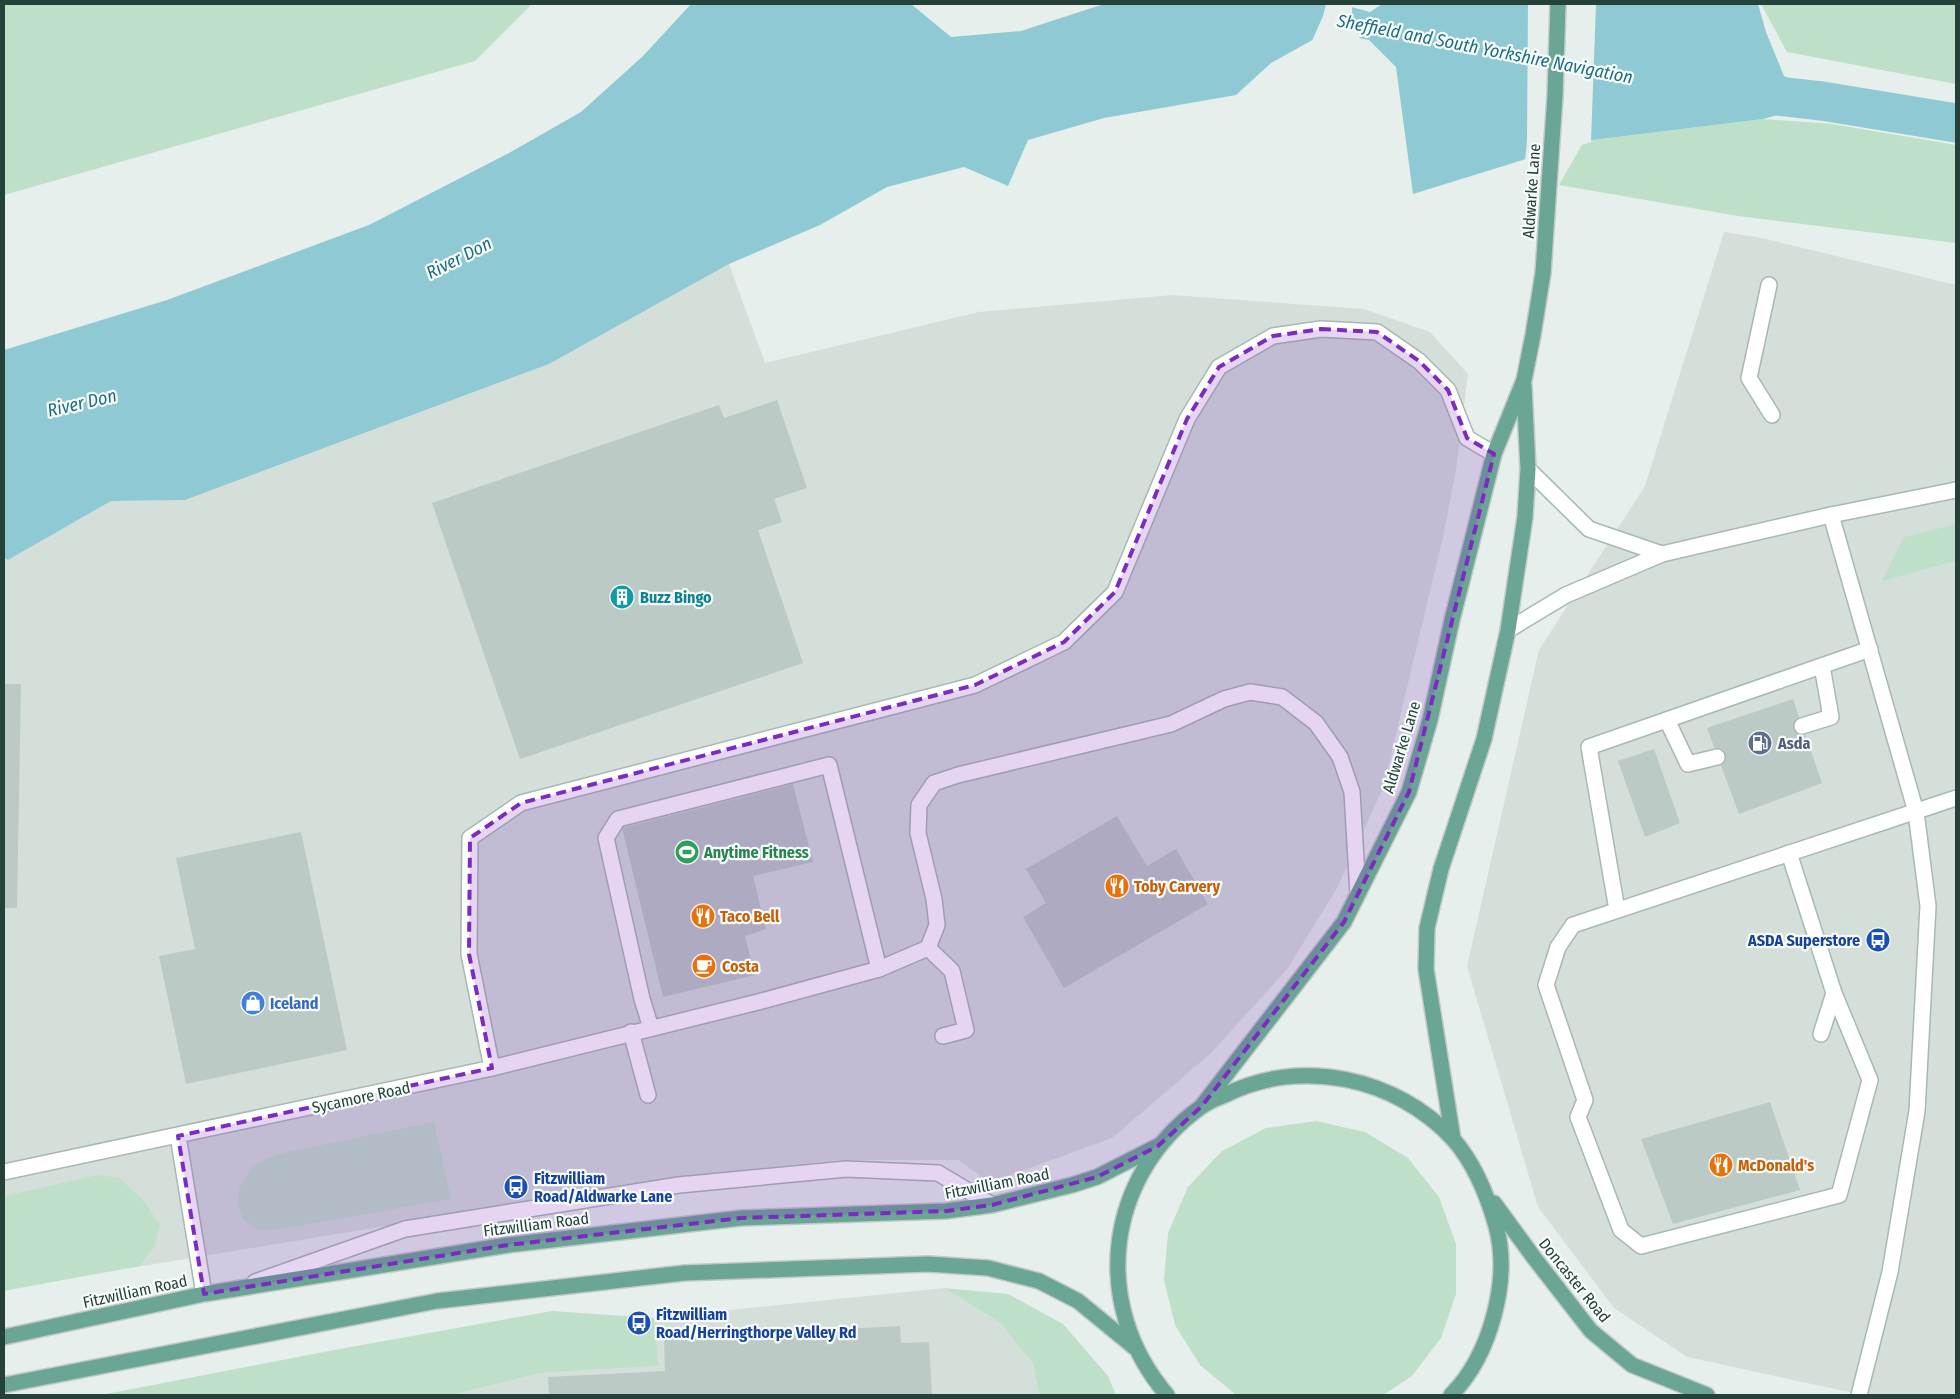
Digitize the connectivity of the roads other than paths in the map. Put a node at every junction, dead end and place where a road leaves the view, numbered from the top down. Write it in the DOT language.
graph roads {
  1 [pos="1558,4"];
  2 [pos="1769,285"];
  3 [pos="1524,380"];
  4 [pos="1772,415"];
  5 [pos="1494,454"];
  6 [pos="1528,469"];
  7 [pos="1956,490"];
  8 [pos="1831,515"];
  9 [pos="1662,554"];
  10 [pos="1508,630"];
  11 [pos="1870,649"];
  12 [pos="1822,666"];
  13 [pos="1667,720"];
  14 [pos="1802,726"];
  15 [pos="1718,757"];
  16 [pos="1956,798"];
  17 [pos="1916,812"];
  18 [pos="1789,853"];
  19 [pos="1358,894"];
  20 [pos="1617,910"];
  21 [pos="928,948"];
  22 [pos="879,968"];
  23 [pos="1834,993"];
  24 [pos="651,1028"];
  25 [pos="631,1032"];
  26 [pos="1821,1034"];
  27 [pos="942,1036"];
  28 [pos="492,1068"];
  29 [pos="648,1095"];
  30 [pos="1202,1106"];
  31 [pos="178,1136"];
  32 [pos="1453,1139"];
  33 [pos="1158,1146"];
  34 [pos="4,1172"];
  35 [pos="1487,1194"];
  36 [pos="992,1205"];
  37 [pos="235,1289"];
  38 [pos="204,1294"];
  39 [pos="4,1337"];
  40 [pos="1134,1347"];
  41 [pos="1154,1380"];
  42 [pos="4,1385"];
  43 [pos="1154,1395"];
  44 [pos="1167,1395"];
  45 [pos="1451,1395"];
  46 [pos="1707,1395"];
  47 [pos="1859,1395"];
  1 -- 3 [label="main road, Aldwarke Lane"];
  2 -- 4 [label="street"];
  3 -- 5 [label="main road, Aldwarke Lane"];
  3 -- 6 [label="main road, Aldwarke Lane"];
  5 -- 19 [label="main road, Aldwarke Lane"];
  5 -- 28 [label="street"];
  6 -- 9 [label="street"];
  6 -- 10 [label="main road, Aldwarke Lane"];
  7 -- 8 [label="street"];
  8 -- 9 [label="street"];
  8 -- 11 [label="street"];
  9 -- 10 [label="street"];
  10 -- 32 [label="main road, Aldwarke Lane"];
  11 -- 12 [label="street"];
  11 -- 17 [label="street"];
  12 -- 13 [label="street"];
  12 -- 14 [label="street"];
  13 -- 15 [label="street"];
  13 -- 20 [label="street"];
  16 -- 17 [label="street"];
  17 -- 18 [label="street"];
  17 -- 47 [label="street"];
  18 -- 20 [label="street"];
  18 -- 23 [label="street"];
  19 -- 21 [label="street"];
  19 -- 30 [label="main road, Aldwarke Lane"];
  20 -- 23 [label="street"];
  21 -- 22 [label="street, Sycamore Road"];
  21 -- 27 [label="street"];
  22 -- 24 [label="street, Sycamore Road"];
  22 -- 24 [label="street"];
  23 -- 26 [label="street"];
  24 -- 25 [label="street, Sycamore Road"];
  25 -- 28 [label="street, Sycamore Road"];
  25 -- 29 [label="street"];
  28 -- 31 [label="street, Sycamore Road"];
  30 -- 32 [label="main road"];
  30 -- 33 [label="main road"];
  31 -- 34 [label="street, Sycamore Road"];
  31 -- 38 [label="street"];
  32 -- 35 [label="main road"];
  33 -- 36 [label="main road, Fitzwilliam Road"];
  33 -- 40 [label="main road"];
  35 -- 45 [label="main road"];
  35 -- 46 [label="main road, Doncaster Road"];
  36 -- 37 [label="main road, Fitzwilliam Road"];
  36 -- 37 [label="street"];
  37 -- 38 [label="main road, Fitzwilliam Road"];
  38 -- 39 [label="main road, Fitzwilliam Road"];
  40 -- 41 [label="main road"];
  40 -- 42 [label="main road"];
  41 -- 43 [label="main road"];
  41 -- 44 [label="main road"];
}
